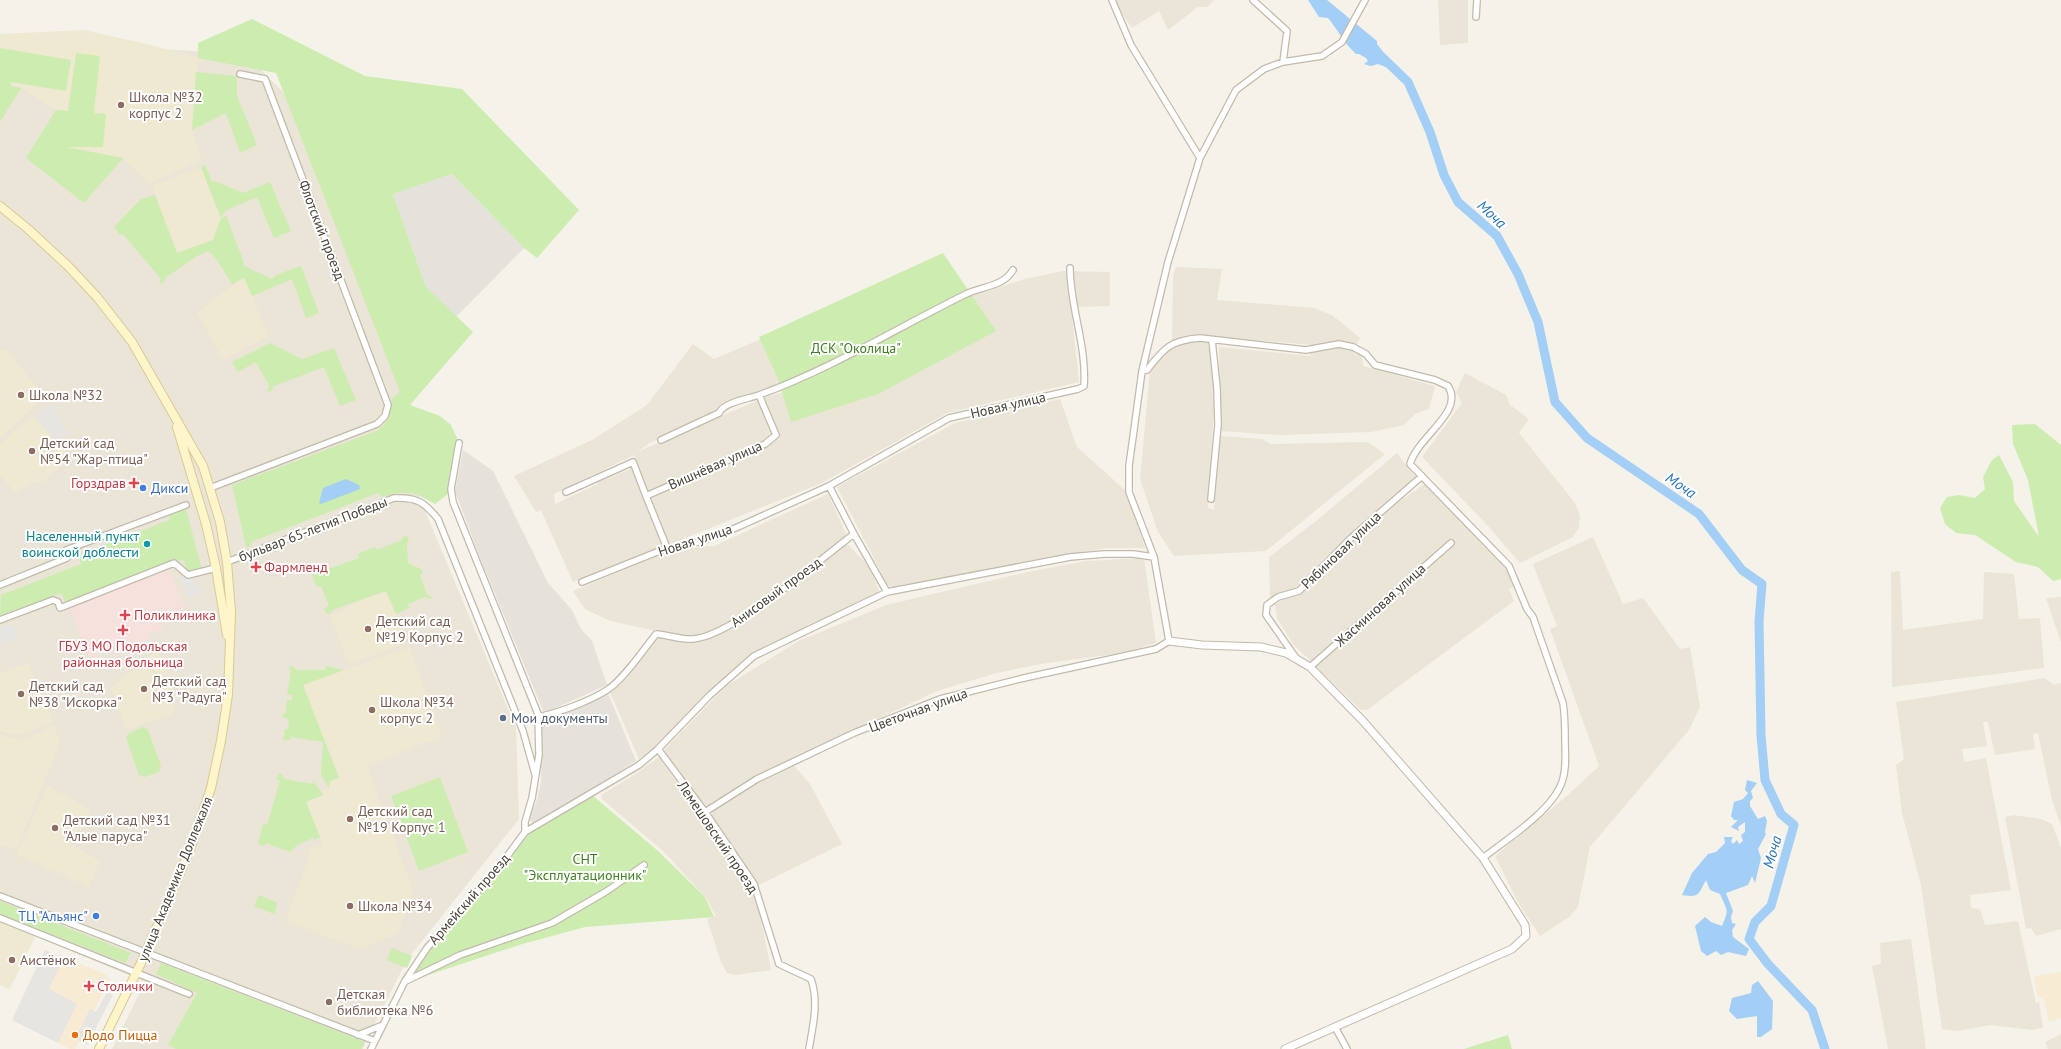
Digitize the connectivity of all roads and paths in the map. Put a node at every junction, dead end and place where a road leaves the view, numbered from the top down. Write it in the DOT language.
graph roads {
  1 [pos="1112,0"];
  2 [pos="1253,0"];
  3 [pos="1365,0"];
  4 [pos="1477,0"];
  5 [pos="1476,18"];
  6 [pos="1284,62"];
  7 [pos="240,74"];
  8 [pos="1200,158"];
  9 [pos="0,206"];
  10 [pos="1070,268"];
  11 [pos="1013,270"];
  12 [pos="1212,340"];
  13 [pos="1142,371"];
  14 [pos="759,395"];
  15 [pos="173,412"];
  16 [pos="661,440"];
  17 [pos="459,443"];
  18 [pos="203,466"];
  19 [pos="189,468"];
  20 [pos="1422,476"];
  21 [pos="829,486"];
  22 [pos="210,488"];
  23 [pos="566,492"];
  24 [pos="646,496"];
  25 [pos="1211,499"];
  26 [pos="186,505"];
  27 [pos="854,534"];
  28 [pos="1450,543"];
  29 [pos="667,548"];
  30 [pos="1154,557"];
  31 [pos="228,562"];
  32 [pos="216,568"];
  33 [pos="582,582"];
  34 [pos="0,585"];
  35 [pos="230,589"];
  36 [pos="220,592"];
  37 [pos="886,592"];
  38 [pos="0,620"];
  39 [pos="1169,641"];
  40 [pos="229,654"];
  41 [pos="1296,659"];
  42 [pos="1310,667"];
  43 [pos="538,717"];
  44 [pos="658,749"];
  45 [pos="536,775"];
  46 [pos="705,812"];
  47 [pos="526,832"];
  48 [pos="1483,858"];
  49 [pos="644,865"];
  50 [pos="0,896"];
  51 [pos="0,918"];
  52 [pos="145,952"];
  53 [pos="136,972"];
  54 [pos="405,981"];
  55 [pos="189,994"];
  56 [pos="383,1025"];
  57 [pos="1335,1027"];
  58 [pos="358,1035"];
  59 [pos="375,1041"];
  60 [pos="99,1049"];
  61 [pos="371,1049"];
  62 [pos="809,1049"];
  63 [pos="1285,1049"];
  64 [pos="1347,1049"];
  1 -- 8 [label="street"];
  2 -- 6 [label="street"];
  3 -- 6 [label="street"];
  4 -- 5 [label="street"];
  6 -- 8 [label="street"];
  7 -- 22 [label="street, Флотский проезд"];
  8 -- 13 [label="street"];
  9 -- 15 [label="main road, улица Академика Доллежаля"];
  10 -- 21 [label="street, Новая улица"];
  11 -- 14 [label="street"];
  12 -- 13 [label="street"];
  12 -- 20 [label="street"];
  12 -- 25 [label="street"];
  13 -- 30 [label="street"];
  14 -- 16 [label="street"];
  14 -- 24 [label="street, Вишнёвая улица"];
  15 -- 18 [label="main road, улица Академика Доллежаля"];
  15 -- 19 [label="main road, улица Академика Доллежаля"];
  17 -- 43 [label="street"];
  18 -- 19 [label="main road"];
  18 -- 22 [label="main road, улица Академика Доллежаля"];
  19 -- 32 [label="main road, улица Академика Доллежаля"];
  20 -- 41 [label="street, Рябиновая улица"];
  20 -- 48 [label="street"];
  21 -- 27 [label="street"];
  21 -- 29 [label="street, Новая улица"];
  22 -- 31 [label="main road, улица Академика Доллежаля"];
  23 -- 24 [label="street"];
  24 -- 29 [label="street"];
  26 -- 34 [label="street"];
  27 -- 37 [label="street"];
  27 -- 43 [label="street, Анисовый проезд"];
  28 -- 42 [label="street, Жасминовая улица"];
  29 -- 33 [label="street, Новая улица"];
  30 -- 37 [label="street"];
  30 -- 39 [label="street"];
  31 -- 35 [label="main road, улица Академика Доллежаля"];
  31 -- 45 [label="street, бульвар 65-летия Победы"];
  32 -- 36 [label="main road, улица Академика Доллежаля"];
  32 -- 38 [label="street"];
  35 -- 36 [label="main road"];
  35 -- 40 [label="main road, улица Академика Доллежаля"];
  36 -- 40 [label="main road, улица Академика Доллежаля"];
  37 -- 44 [label="street"];
  39 -- 41 [label="street"];
  39 -- 46 [label="street, Цветочная улица"];
  40 -- 52 [label="main road, улица Академика Доллежаля"];
  41 -- 42 [label="street"];
  42 -- 48 [label="street"];
  43 -- 45 [label="street"];
  44 -- 46 [label="street, Лемешовский проезд"];
  44 -- 47 [label="street"];
  45 -- 47 [label="street"];
  46 -- 62 [label="street, Лемешовский проезд"];
  47 -- 54 [label="street, Армейский проезд"];
  48 -- 57 [label="street"];
  49 -- 54 [label="street"];
  50 -- 52 [label="street"];
  51 -- 53 [label="street"];
  52 -- 53 [label="main road, улица Академика Доллежаля"];
  52 -- 58 [label="street"];
  53 -- 55 [label="street"];
  53 -- 60 [label="main road, улица Академика Доллежаля"];
  54 -- 56 [label="street, Армейский проезд"];
  56 -- 58 [label="street"];
  56 -- 59 [label="street, Армейский проезд"];
  57 -- 63 [label="street"];
  57 -- 64 [label="street"];
  58 -- 59 [label="street"];
  59 -- 61 [label="street, Армейский проезд"];
}
